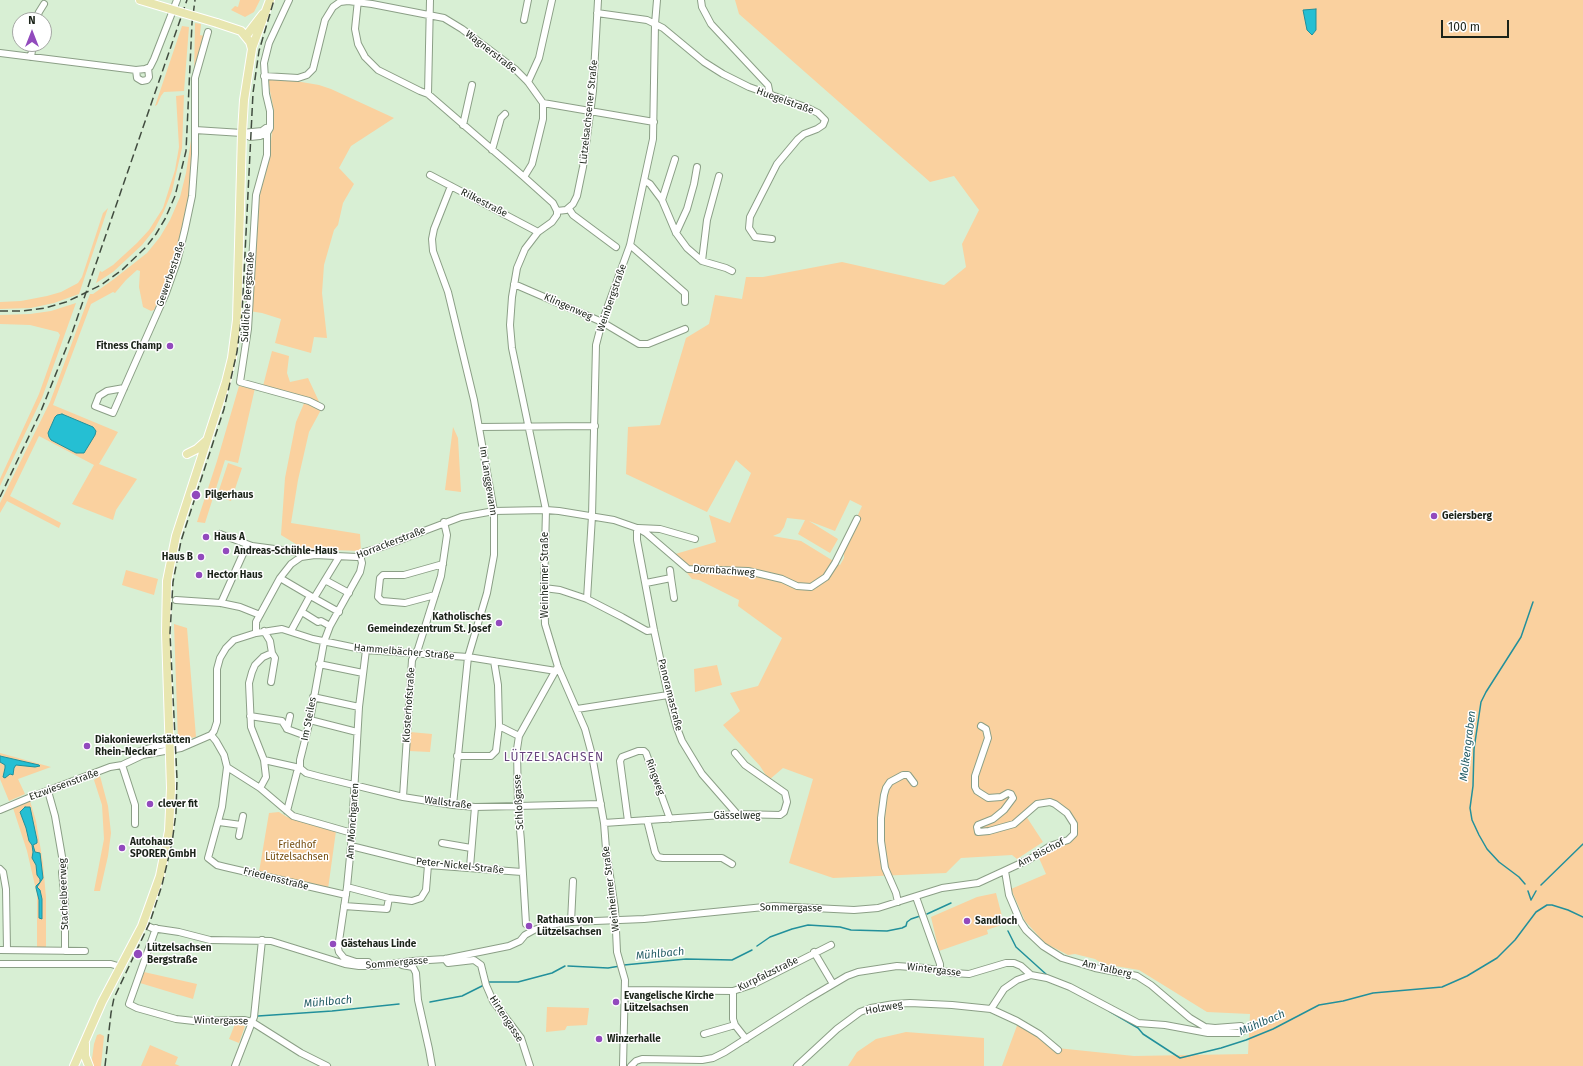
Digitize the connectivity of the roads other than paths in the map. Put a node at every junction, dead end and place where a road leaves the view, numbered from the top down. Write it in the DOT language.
graph roads {
  1 [pos="140,0"];
  2 [pos="177,0"];
  3 [pos="270,0"];
  4 [pos="289,0"];
  5 [pos="430,0"];
  6 [pos="528,0"];
  7 [pos="552,0"];
  8 [pos="598,0"];
  9 [pos="657,0"];
  10 [pos="701,0"];
  11 [pos="358,1"];
  12 [pos="44,4"];
  13 [pos="39,12"];
  14 [pos="597,13"];
  15 [pos="429,16"];
  16 [pos="524,20"];
  17 [pos="258,24"];
  18 [pos="655,24"];
  19 [pos="237,29"];
  20 [pos="208,32"];
  21 [pos="246,36"];
  22 [pos="252,49"];
  23 [pos="32,52"];
  24 [pos="0,53"];
  25 [pos="31,57"];
  26 [pos="148,68"];
  27 [pos="136,70"];
  28 [pos="264,76"];
  29 [pos="528,82"];
  30 [pos="472,85"];
  31 [pos="428,94"];
  32 [pos="770,95"];
  33 [pos="543,103"];
  34 [pos="591,112"];
  35 [pos="505,114"];
  36 [pos="654,122"];
  37 [pos="463,125"];
  38 [pos="195,130"];
  39 [pos="266,131"];
  40 [pos="242,132"];
  41 [pos="492,150"];
  42 [pos="675,159"];
  43 [pos="697,167"];
  44 [pos="430,175"];
  45 [pos="719,176"];
  46 [pos="524,177"];
  47 [pos="645,181"];
  48 [pos="451,186"];
  49 [pos="662,200"];
  50 [pos="568,209"];
  51 [pos="557,211"];
  52 [pos="538,232"];
  53 [pos="676,233"];
  54 [pos="772,239"];
  55 [pos="630,245"];
  56 [pos="616,247"];
  57 [pos="702,261"];
  58 [pos="732,271"];
  59 [pos="514,284"];
  60 [pos="685,302"];
  61 [pos="602,322"];
  62 [pos="685,329"];
  63 [pos="124,388"];
  64 [pos="321,407"];
  65 [pos="527,426"];
  66 [pos="595,426"];
  67 [pos="478,427"];
  68 [pos="209,438"];
  69 [pos="187,454"];
  70 [pos="546,510"];
  71 [pos="494,511"];
  72 [pos="592,516"];
  73 [pos="857,519"];
  74 [pos="444,522"];
  75 [pos="637,528"];
  76 [pos="220,534"];
  77 [pos="695,539"];
  78 [pos="247,545"];
  79 [pos="360,555"];
  80 [pos="301,557"];
  81 [pos="339,557"];
  82 [pos="443,564"];
  83 [pos="670,570"];
  84 [pos="280,578"];
  85 [pos="671,578"];
  86 [pos="325,580"];
  87 [pos="646,583"];
  88 [pos="544,588"];
  89 [pos="349,593"];
  90 [pos="435,595"];
  91 [pos="312,597"];
  92 [pos="674,598"];
  93 [pos="587,599"];
  94 [pos="176,600"];
  95 [pos="221,603"];
  96 [pos="302,612"];
  97 [pos="339,612"];
  98 [pos="260,615"];
  99 [pos="330,626"];
  100 [pos="654,630"];
  101 [pos="291,631"];
  102 [pos="256,632"];
  103 [pos="264,632"];
  104 [pos="324,642"];
  105 [pos="366,650"];
  106 [pos="272,653"];
  107 [pos="414,654"];
  108 [pos="468,657"];
  109 [pos="494,661"];
  110 [pos="319,664"];
  111 [pos="557,669"];
  112 [pos="363,673"];
  113 [pos="271,682"];
  114 [pos="668,695"];
  115 [pos="313,697"];
  116 [pos="359,706"];
  117 [pos="577,709"];
  118 [pos="250,716"];
  119 [pos="290,716"];
  120 [pos="310,720"];
  121 [pos="500,726"];
  122 [pos="981,726"];
  123 [pos="287,729"];
  124 [pos="358,732"];
  125 [pos="210,735"];
  126 [pos="306,736"];
  127 [pos="519,736"];
  128 [pos="192,743"];
  129 [pos="169,747"];
  130 [pos="181,748"];
  131 [pos="735,753"];
  132 [pos="457,756"];
  133 [pos="264,760"];
  134 [pos="122,765"];
  135 [pos="170,766"];
  136 [pos="227,768"];
  137 [pos="300,768"];
  138 [pos="914,783"];
  139 [pos="356,786"];
  140 [pos="260,788"];
  141 [pos="48,791"];
  142 [pos="403,797"];
  143 [pos="453,804"];
  144 [pos="600,804"];
  145 [pos="475,807"];
  146 [pos="518,807"];
  147 [pos="0,810"];
  148 [pos="287,810"];
  149 [pos="737,814"];
  150 [pos="243,816"];
  151 [pos="670,819"];
  152 [pos="647,820"];
  153 [pos="628,821"];
  154 [pos="219,822"];
  155 [pos="604,823"];
  156 [pos="136,824"];
  157 [pos="241,825"];
  158 [pos="352,833"];
  159 [pos="239,836"];
  160 [pos="442,843"];
  161 [pos="351,846"];
  162 [pos="471,848"];
  163 [pos="732,864"];
  164 [pos="428,865"];
  165 [pos="470,867"];
  166 [pos="0,869"];
  167 [pos="1005,871"];
  168 [pos="522,872"];
  169 [pos="573,881"];
  170 [pos="347,887"];
  171 [pos="346,894"];
  172 [pos="916,897"];
  173 [pos="389,898"];
  174 [pos="898,902"];
  175 [pos="344,906"];
  176 [pos="616,920"];
  177 [pos="571,922"];
  178 [pos="144,925"];
  179 [pos="156,928"];
  180 [pos="526,929"];
  181 [pos="262,940"];
  182 [pos="831,945"];
  183 [pos="3,950"];
  184 [pos="65,951"];
  185 [pos="85,951"];
  186 [pos="814,952"];
  187 [pos="445,959"];
  188 [pos="400,963"];
  189 [pos="0,964"];
  190 [pos="373,966"];
  191 [pos="121,967"];
  192 [pos="940,971"];
  193 [pos="1031,975"];
  194 [pos="833,984"];
  195 [pos="626,990"];
  196 [pos="732,991"];
  197 [pos="991,1010"];
  198 [pos="252,1022"];
  199 [pos="735,1025"];
  200 [pos="1244,1028"];
  201 [pos="704,1034"];
  202 [pos="85,1039"];
  203 [pos="746,1039"];
  204 [pos="1058,1050"];
  205 [pos="74,1066"];
  206 [pos="89,1066"];
  207 [pos="235,1066"];
  208 [pos="327,1066"];
  209 [pos="432,1066"];
  210 [pos="530,1066"];
  211 [pos="623,1066"];
  212 [pos="631,1066"];
  213 [pos="798,1066"];
  1 -- 19 [label="main road, bridge"];
  2 -- 26 [label="street"];
  3 -- 17 [label="main road"];
  4 -- 28 [label="street"];
  5 -- 15 [label="street"];
  6 -- 16 [label="street"];
  7 -- 29 [label="street"];
  8 -- 14 [label="street, Lützelsachsener Straße"];
  9 -- 18 [label="street, Weinbergstraße"];
  10 -- 32 [label="street"];
  11 -- 15 [label="street, Wagnerstraße"];
  11 -- 28 [label="street, Wagnerstraße"];
  11 -- 31 [label="street"];
  12 -- 13 [label="street"];
  14 -- 18 [label="street, Huegelstraße"];
  14 -- 34 [label="street, Lützelsachsener Straße"];
  15 -- 29 [label="street, Wagnerstraße"];
  15 -- 31 [label="street"];
  17 -- 19 [label="main road"];
  17 -- 21 [label="main road"];
  17 -- 22 [label="main road"];
  18 -- 32 [label="street, Huegelstraße"];
  18 -- 36 [label="street, Weinbergstraße"];
  19 -- 21 [label="main road"];
  20 -- 38 [label="street, Gewerbestraße"];
  21 -- 22 [label="main road"];
  22 -- 40 [label="main road"];
  23 -- 25 [label="street"];
  24 -- 25 [label="street"];
  25 -- 27 [label="street"];
  26 -- 27 [label="street"];
  26 -- 27 [label="street"];
  28 -- 39 [label="street"];
  29 -- 33 [label="street, Wagnerstraße"];
  30 -- 37 [label="street"];
  31 -- 37 [label="street"];
  32 -- 54 [label="street, Huegelstraße"];
  33 -- 34 [label="street"];
  33 -- 46 [label="street"];
  34 -- 36 [label="street"];
  34 -- 50 [label="street, Lützelsachsener Straße"];
  35 -- 41 [label="street"];
  36 -- 47 [label="street, Weinbergstraße"];
  37 -- 41 [label="street"];
  38 -- 40 [label="street"];
  38 -- 63 [label="street, Gewerbestraße"];
  39 -- 40 [label="street"];
  39 -- 64 [label="street, Südliche Bergstraße"];
  40 -- 68 [label="main road"];
  41 -- 46 [label="street"];
  42 -- 49 [label="street"];
  43 -- 53 [label="street"];
  44 -- 48 [label="street, Rilkestraße"];
  45 -- 57 [label="street"];
  46 -- 51 [label="street"];
  47 -- 49 [label="street"];
  47 -- 55 [label="street, Weinbergstraße"];
  48 -- 52 [label="street, Rilkestraße"];
  48 -- 67 [label="street, Im Langgewann"];
  49 -- 53 [label="street"];
  50 -- 51 [label="street"];
  50 -- 56 [label="street"];
  51 -- 52 [label="street, Weinheimer Straße"];
  52 -- 59 [label="street, Weinheimer Straße"];
  53 -- 57 [label="street"];
  55 -- 60 [label="street"];
  55 -- 61 [label="street, Weinbergstraße"];
  57 -- 58 [label="street"];
  59 -- 61 [label="street, Klingenweg"];
  59 -- 65 [label="street, Weinheimer Straße"];
  61 -- 62 [label="street, Klingenweg"];
  61 -- 66 [label="street, Weinbergstraße"];
  63 -- 63 [label="street, Gewerbestraße"];
  65 -- 66 [label="street"];
  65 -- 67 [label="street"];
  65 -- 70 [label="street, Weinheimer Straße"];
  66 -- 72 [label="street, Weinbergstraße"];
  67 -- 71 [label="street, Im Langgewann"];
  68 -- 69 [label="main road"];
  68 -- 129 [label="main road"];
  70 -- 71 [label="street, Horrackerstraße"];
  70 -- 72 [label="street, Dornbachweg"];
  70 -- 88 [label="street, Weinheimer Straße"];
  71 -- 74 [label="street, Horrackerstraße"];
  71 -- 108 [label="street, Im Langgewann"];
  72 -- 75 [label="street, Dornbachweg"];
  72 -- 93 [label="street, Weinbergstraße"];
  73 -- 75 [label="street, Dornbachweg"];
  74 -- 79 [label="street, Horrackerstraße"];
  74 -- 82 [label="street, Klosterhofstraße"];
  75 -- 77 [label="street, Dornbachweg"];
  75 -- 87 [label="street, Panoramastraße"];
  76 -- 78 [label="street"];
  78 -- 80 [label="street"];
  78 -- 95 [label="street"];
  79 -- 81 [label="street, Horrackerstraße"];
  79 -- 89 [label="street, Im Steiles"];
  80 -- 81 [label="street, Horrackerstraße"];
  80 -- 84 [label="street"];
  81 -- 86 [label="street"];
  82 -- 90 [label="street, Klosterhofstraße"];
  82 -- 90 [label="street"];
  83 -- 85 [label="street"];
  84 -- 91 [label="street"];
  84 -- 98 [label="street"];
  85 -- 87 [label="street"];
  85 -- 92 [label="street"];
  86 -- 89 [label="street"];
  86 -- 91 [label="street"];
  87 -- 100 [label="street, Panoramastraße"];
  88 -- 93 [label="street"];
  88 -- 111 [label="street, Weinheimer Straße"];
  89 -- 97 [label="street, Im Steiles"];
  90 -- 107 [label="street, Klosterhofstraße"];
  91 -- 96 [label="street"];
  91 -- 97 [label="street"];
  93 -- 100 [label="street"];
  94 -- 95 [label="street"];
  95 -- 98 [label="street"];
  96 -- 99 [label="street"];
  96 -- 101 [label="street"];
  97 -- 99 [label="street, Im Steiles"];
  98 -- 102 [label="street"];
  99 -- 104 [label="street, Im Steiles"];
  100 -- 114 [label="street, Panoramastraße"];
  101 -- 103 [label="street, Hammelbächer Straße"];
  101 -- 104 [label="street, Hammelbächer Straße"];
  102 -- 103 [label="street, Hammelbächer Straße"];
  102 -- 125 [label="street, Hammelbächer Straße"];
  103 -- 106 [label="street"];
  104 -- 105 [label="street, Hammelbächer Straße"];
  104 -- 110 [label="street, Im Steiles"];
  105 -- 107 [label="street, Hammelbächer Straße"];
  105 -- 112 [label="street, Am Mönchgarten"];
  106 -- 113 [label="street"];
  106 -- 118 [label="street"];
  107 -- 108 [label="street, Hammelbächer Straße"];
  107 -- 142 [label="street, Klosterhofstraße"];
  108 -- 109 [label="street, Hammelbächer Straße"];
  108 -- 132 [label="street, Im Langgewann"];
  109 -- 111 [label="street, Hammelbächer Straße"];
  109 -- 121 [label="street"];
  110 -- 112 [label="street"];
  110 -- 115 [label="street, Im Steiles"];
  111 -- 117 [label="street, Weinheimer Straße"];
  111 -- 127 [label="street, Schloßgasse"];
  112 -- 116 [label="street, Am Mönchgarten"];
  114 -- 117 [label="street"];
  114 -- 149 [label="street, Panoramastraße"];
  115 -- 116 [label="street"];
  115 -- 120 [label="street, Im Steiles"];
  116 -- 124 [label="street, Am Mönchgarten"];
  117 -- 144 [label="street, Weinheimer Straße"];
  118 -- 123 [label="street"];
  118 -- 133 [label="street"];
  119 -- 123 [label="street"];
  120 -- 124 [label="street"];
  120 -- 126 [label="street, Im Steiles"];
  121 -- 127 [label="street"];
  121 -- 132 [label="street"];
  122 -- 167 [label="street, Am Bischof"];
  123 -- 126 [label="street"];
  124 -- 139 [label="street, Am Mönchgarten"];
  125 -- 128 [label="street"];
  125 -- 136 [label="street"];
  126 -- 137 [label="street, Im Steiles"];
  127 -- 146 [label="street, Schloßgasse"];
  128 -- 129 [label="street"];
  128 -- 130 [label="street"];
  129 -- 130 [label="street"];
  129 -- 134 [label="street, Etzwiesenstraße"];
  129 -- 135 [label="main road"];
  130 -- 135 [label="street"];
  131 -- 149 [label="street, Gässelweg"];
  132 -- 143 [label="street, Im Langgewann"];
  133 -- 137 [label="street, Wallstraße"];
  133 -- 140 [label="street"];
  134 -- 141 [label="street, Etzwiesenstraße"];
  134 -- 156 [label="street"];
  135 -- 178 [label="main road"];
  136 -- 140 [label="street"];
  136 -- 154 [label="street"];
  137 -- 139 [label="street, Wallstraße"];
  137 -- 148 [label="street, Im Steiles"];
  138 -- 174 [label="street"];
  139 -- 142 [label="street, Wallstraße"];
  139 -- 158 [label="street, Am Mönchgarten"];
  140 -- 148 [label="street"];
  141 -- 147 [label="street, Etzwiesenstraße"];
  141 -- 184 [label="street, Stachelbeerweg"];
  142 -- 143 [label="street, Wallstraße"];
  143 -- 145 [label="street, Wallstraße"];
  144 -- 146 [label="street, Wallstraße"];
  144 -- 155 [label="street, Weinheimer Straße"];
  145 -- 146 [label="street, Wallstraße"];
  145 -- 162 [label="street"];
  146 -- 168 [label="street, Schloßgasse"];
  148 -- 158 [label="street"];
  149 -- 151 [label="street, Gässelweg"];
  150 -- 157 [label="street"];
  151 -- 152 [label="street, Gässelweg"];
  151 -- 153 [label="street, Ringweg"];
  152 -- 153 [label="street, Gässelweg"];
  152 -- 163 [label="street"];
  153 -- 155 [label="street, Gässelweg"];
  154 -- 157 [label="street"];
  154 -- 171 [label="street, Friedensstraße"];
  155 -- 176 [label="street, Weinheimer Straße"];
  157 -- 159 [label="street"];
  158 -- 161 [label="street, Am Mönchgarten"];
  160 -- 162 [label="street"];
  161 -- 164 [label="street, Peter-Nickel-Straße"];
  161 -- 170 [label="street, Am Mönchgarten"];
  162 -- 165 [label="street"];
  164 -- 165 [label="street, Peter-Nickel-Straße"];
  164 -- 173 [label="street"];
  165 -- 168 [label="street, Peter-Nickel-Straße"];
  166 -- 183 [label="street"];
  167 -- 172 [label="street, Sommergasse"];
  167 -- 200 [label="street, Am Talberg"];
  168 -- 180 [label="street, Schloßgasse"];
  169 -- 177 [label="street"];
  170 -- 171 [label="street, Am Mönchgarten"];
  170 -- 173 [label="street"];
  171 -- 175 [label="street, Am Mönchgarten"];
  172 -- 174 [label="street, Sommergasse"];
  172 -- 192 [label="street"];
  173 -- 175 [label="street"];
  174 -- 176 [label="street, Sommergasse"];
  175 -- 190 [label="street, Am Mönchgarten"];
  176 -- 177 [label="street, Sommergasse"];
  176 -- 195 [label="street, Weinheimer Straße"];
  177 -- 180 [label="street, Sommergasse"];
  178 -- 179 [label="street, Sommergasse"];
  178 -- 191 [label="main road"];
  179 -- 181 [label="street, Sommergasse"];
  179 -- 198 [label="street, Wintergasse"];
  180 -- 187 [label="street, Sommergasse"];
  181 -- 190 [label="street, Sommergasse"];
  181 -- 198 [label="street"];
  182 -- 186 [label="street, Kurpfalzstraße"];
  183 -- 184 [label="street"];
  184 -- 185 [label="street"];
  186 -- 194 [label="street"];
  186 -- 196 [label="street, Kurpfalzstraße"];
  187 -- 188 [label="street, Sommergasse"];
  187 -- 210 [label="street, Hirtengasse"];
  188 -- 190 [label="street, Sommergasse"];
  188 -- 209 [label="street"];
  189 -- 191 [label="street"];
  191 -- 202 [label="main road"];
  192 -- 193 [label="street, Wintergasse"];
  192 -- 194 [label="street, Wintergasse"];
  193 -- 197 [label="street"];
  193 -- 200 [label="street, Wintergasse"];
  194 -- 203 [label="street, Wintergasse"];
  195 -- 196 [label="street, Kurpfalzstraße"];
  195 -- 211 [label="street, Weinheimer Straße"];
  196 -- 199 [label="street"];
  197 -- 204 [label="street, Holzweg"];
  197 -- 213 [label="street, Holzweg"];
  198 -- 207 [label="street"];
  198 -- 208 [label="street, Wintergasse"];
  199 -- 201 [label="street"];
  199 -- 203 [label="street"];
  202 -- 205 [label="main road"];
  202 -- 206 [label="main road"];
  203 -- 212 [label="street, Wintergasse"];
}
